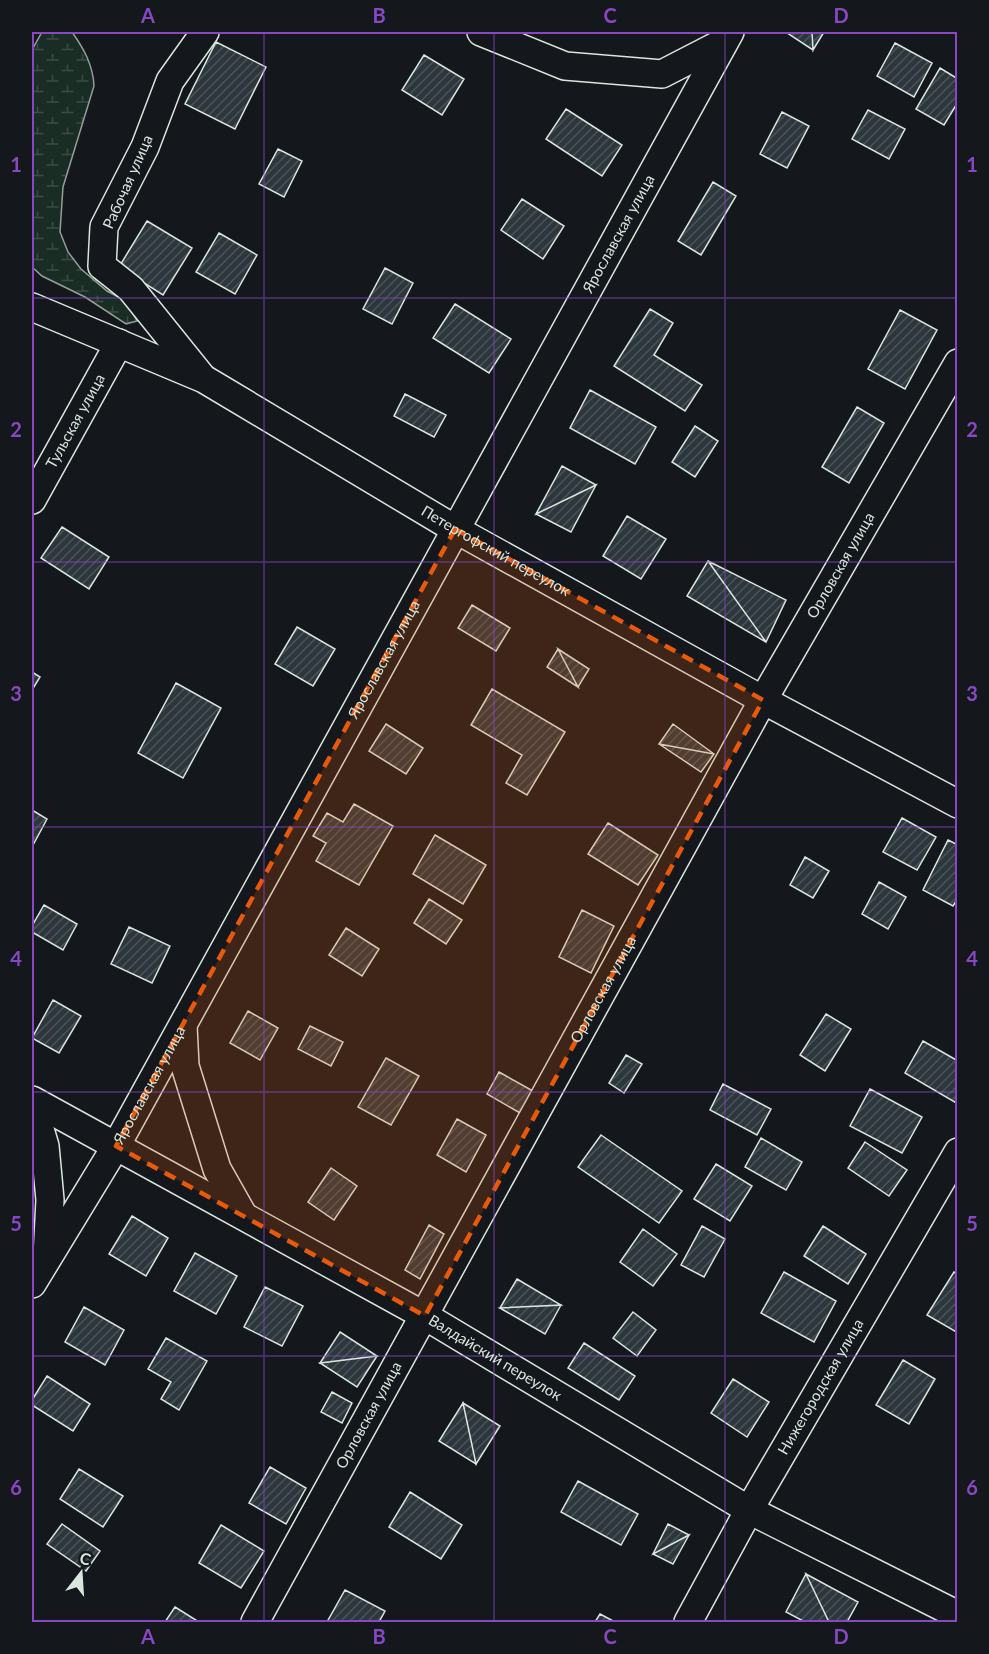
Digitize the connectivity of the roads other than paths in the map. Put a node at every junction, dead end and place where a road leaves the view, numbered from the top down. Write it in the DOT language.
graph roads {
  1 [pos="205,32"];
  2 [pos="481,32"];
  3 [pos="727,37"];
  4 [pos="32,307"];
  5 [pos="119,343"];
  6 [pos="957,363"];
  7 [pos="204,379"];
  8 [pos="32,500"];
  9 [pos="455,529"];
  10 [pos="763,700"];
  11 [pos="957,804"];
  12 [pos="183,1024"];
  13 [pos="32,1101"];
  14 [pos="116,1146"];
  15 [pos="957,1152"];
  16 [pos="244,1216"];
  17 [pos="46,1259"];
  18 [pos="32,1284"];
  19 [pos="425,1316"];
  20 [pos="749,1510"];
  21 [pos="957,1615"];
  22 [pos="255,1623"];
  23 [pos="688,1623"];
  1 -- 7 [label="street, Рабочая улица"];
  2 -- 3 [label="street"];
  3 -- 9 [label="street, Ярославская улица"];
  4 -- 5 [label="street, Петергофский переулок"];
  5 -- 7 [label="street, Петергофский переулок"];
  5 -- 8 [label="street, Тульская улица"];
  6 -- 10 [label="street, Орловская улица"];
  7 -- 9 [label="street, Петергофский переулок"];
  9 -- 10 [label="street, Петергофский переулок"];
  9 -- 12 [label="street, Ярославская улица"];
  10 -- 11 [label="street, Петергофский переулок"];
  10 -- 19 [label="street, Орловская улица"];
  12 -- 14 [label="street, Ярославская улица"];
  12 -- 16 [label="street"];
  13 -- 14 [label="street, Валдайский переулок"];
  13 -- 17 [label="street"];
  14 -- 16 [label="street, Валдайский переулок"];
  14 -- 17 [label="street, Ярославская улица"];
  15 -- 20 [label="street, Нижегородская улица"];
  16 -- 19 [label="street, Валдайский переулок"];
  17 -- 18 [label="street, Ярославская улица"];
  19 -- 20 [label="street, Валдайский переулок"];
  19 -- 22 [label="street, Орловская улица"];
  20 -- 21 [label="street, Валдайский переулок"];
  20 -- 23 [label="street, Нижегородская улица"];
}
